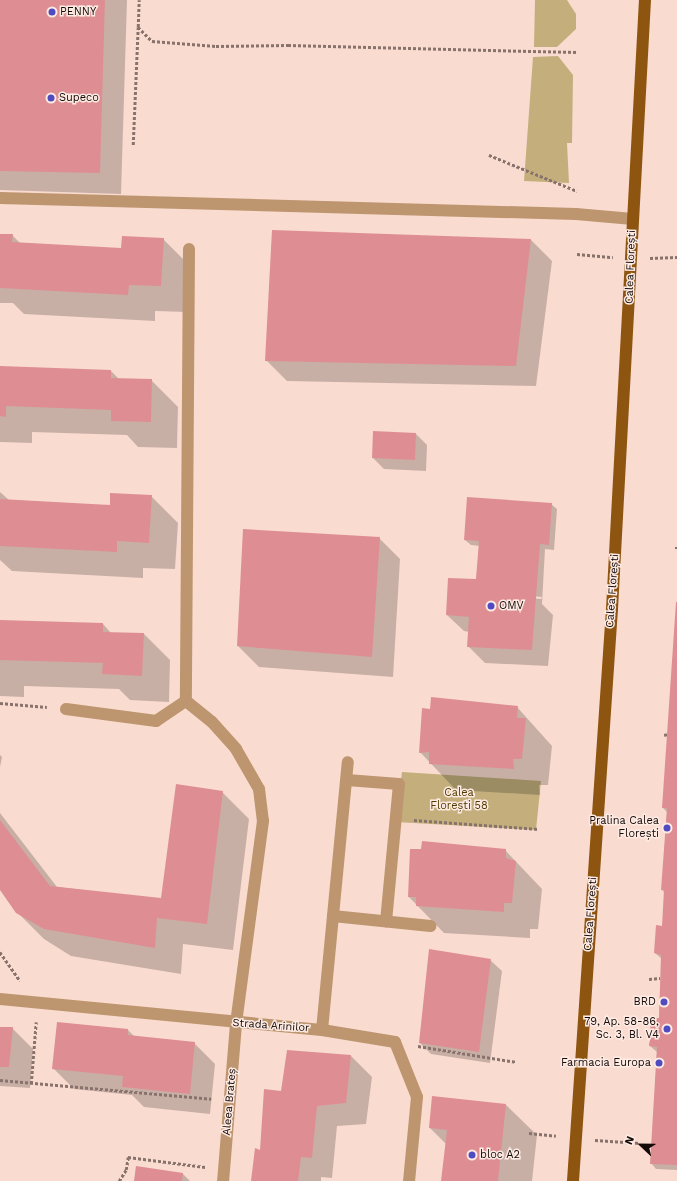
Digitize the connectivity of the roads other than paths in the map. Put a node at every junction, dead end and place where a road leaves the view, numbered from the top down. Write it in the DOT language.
graph roads {
  1 [pos="645,0"];
  2 [pos="0,198"];
  3 [pos="633,219"];
  4 [pos="189,249"];
  5 [pos="186,701"];
  6 [pos="66,709"];
  7 [pos="348,762"];
  8 [pos="347,780"];
  9 [pos="333,916"];
  10 [pos="386,921"];
  11 [pos="430,926"];
  12 [pos="0,999"];
  13 [pos="236,1024"];
  14 [pos="322,1030"];
  15 [pos="223,1175"];
  16 [pos="409,1181"];
  17 [pos="573,1181"];
  1 -- 3 [label="main road, Calea Florești"];
  2 -- 3 [label="street"];
  3 -- 17 [label="main road, Calea Florești"];
  4 -- 5 [label="street"];
  5 -- 6 [label="street"];
  5 -- 13 [label="street, Aleea Brateș"];
  7 -- 8 [label="street, Strada Arinilor"];
  8 -- 9 [label="street, Strada Arinilor"];
  8 -- 10 [label="street"];
  9 -- 10 [label="street"];
  9 -- 14 [label="street, Strada Arinilor"];
  10 -- 11 [label="street"];
  12 -- 13 [label="street, Strada Arinilor"];
  13 -- 14 [label="street, Strada Arinilor"];
  13 -- 15 [label="street, Aleea Brateș"];
  14 -- 16 [label="street"];
}
